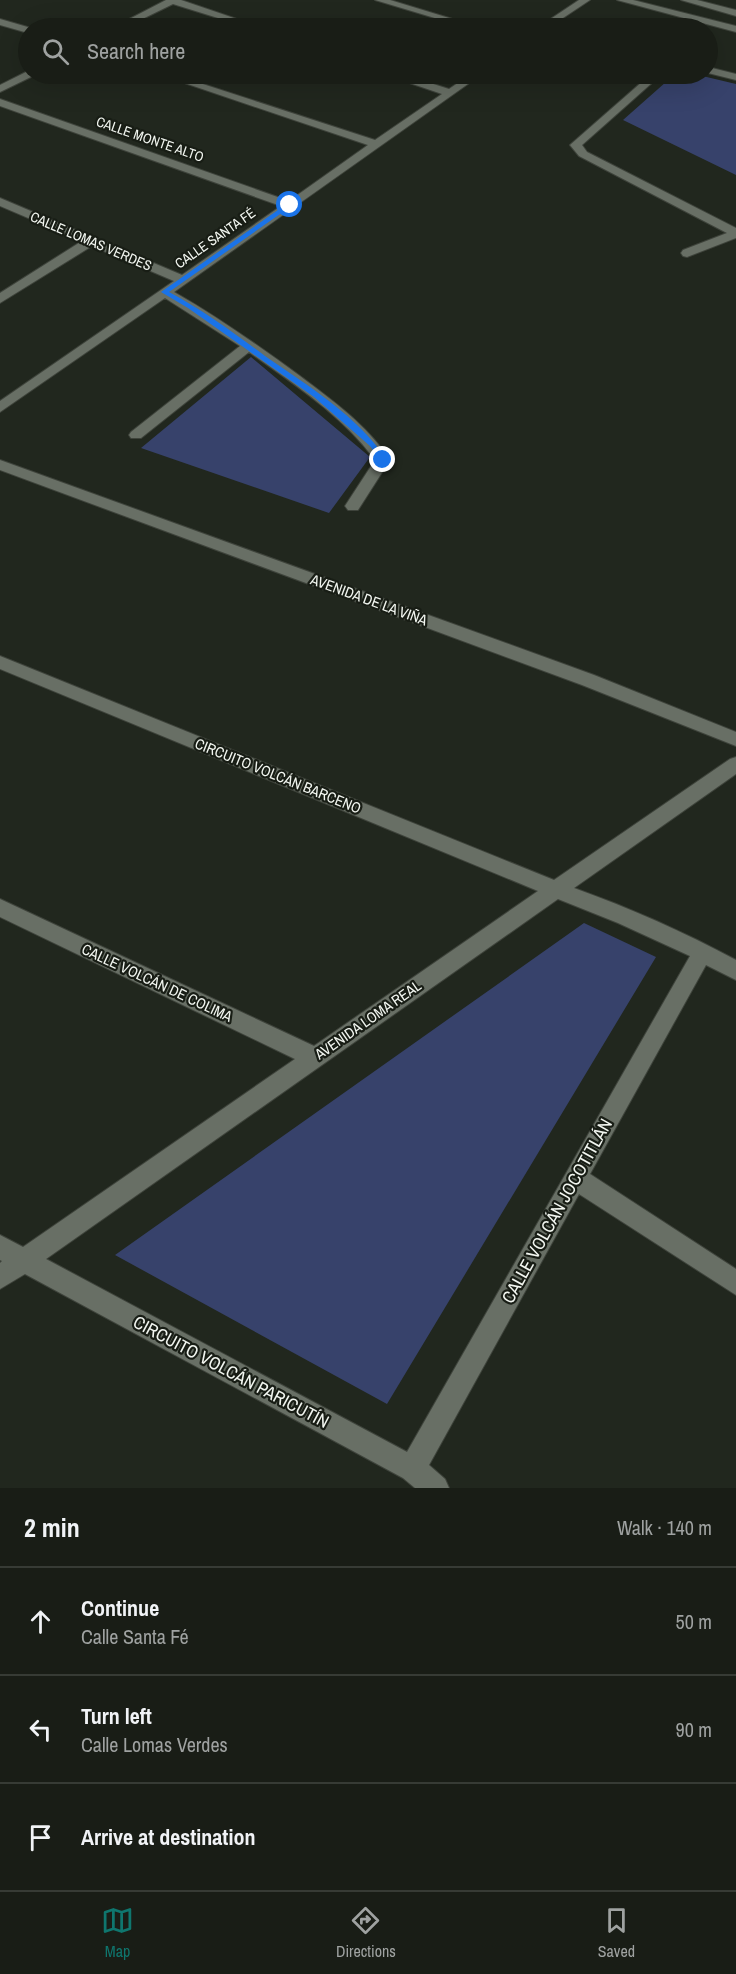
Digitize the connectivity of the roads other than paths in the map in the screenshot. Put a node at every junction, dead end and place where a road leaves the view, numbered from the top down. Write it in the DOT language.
graph roads {
  1 [pos="173,0"];
  2 [pos="380,0"];
  3 [pos="585,0"];
  4 [pos="622,0"];
  5 [pos="686,0"];
  6 [pos="736,13"];
  7 [pos="137,18"];
  8 [pos="228,18"];
  9 [pos="442,18"];
  10 [pos="557,18"];
  11 [pos="693,18"];
  12 [pos="0,22"];
  13 [pos="718,24"];
  14 [pos="18,27"];
  15 [pos="736,29"];
  16 [pos="718,72"];
  17 [pos="736,77"];
  18 [pos="18,80"];
  19 [pos="193,84"];
  20 [pos="423,84"];
  21 [pos="463,84"];
  22 [pos="646,84"];
  23 [pos="0,89"];
  24 [pos="450,93"];
  25 [pos="0,102"];
  26 [pos="376,144"];
  27 [pos="0,202"];
  28 [pos="290,205"];
  29 [pos="736,234"];
  30 [pos="91,241"];
  31 [pos="687,253"];
  32 [pos="183,280"];
  33 [pos="164,292"];
  34 [pos="0,299"];
  35 [pos="249,346"];
  36 [pos="0,408"];
  37 [pos="136,435"];
  38 [pos="0,465"];
  39 [pos="353,506"];
  40 [pos="0,662"];
  41 [pos="736,739"];
  42 [pos="736,764"];
  43 [pos="556,890"];
  44 [pos="0,908"];
  45 [pos="703,952"];
  46 [pos="736,971"];
  47 [pos="315,1057"];
  48 [pos="575,1178"];
  49 [pos="0,1247"];
  50 [pos="23,1260"];
  51 [pos="0,1277"];
  52 [pos="736,1283"];
  53 [pos="412,1469"];
  54 [pos="436,1488"];
  1 -- 7 [label="street"];
  1 -- 8 [label="street"];
  2 -- 9 [label="street"];
  3 -- 10 [label="street"];
  4 -- 11 [label="street"];
  5 -- 6 [label="street"];
  12 -- 14 [label="street"];
  13 -- 15 [label="street"];
  16 -- 17 [label="street"];
  18 -- 23 [label="street"];
  19 -- 26 [label="street"];
  20 -- 24 [label="street"];
  21 -- 24 [label="street, CALLE SANTA FÉ"];
  22 -- 29 [label="street"];
  24 -- 26 [label="street, CALLE SANTA FÉ"];
  25 -- 28 [label="street, CALLE MONTE ALTO"];
  26 -- 28 [label="street, CALLE SANTA FÉ"];
  27 -- 30 [label="street, CALLE LOMAS VERDES"];
  28 -- 32 [label="street, CALLE SANTA FÉ"];
  29 -- 31 [label="street"];
  30 -- 32 [label="street, CALLE LOMAS VERDES"];
  30 -- 34 [label="street"];
  32 -- 33 [label="street, CALLE SANTA FÉ"];
  33 -- 35 [label="street"];
  33 -- 36 [label="street, CALLE SANTA FÉ"];
  35 -- 37 [label="street"];
  35 -- 39 [label="street"];
  38 -- 41 [label="street, AVENIDA DE LA VIÑA"];
  40 -- 43 [label="street, CIRCUITO VOLCÁN BARCENO"];
  42 -- 43 [label="street, AVENIDA LOMA REAL"];
  43 -- 45 [label="street"];
  43 -- 47 [label="street, AVENIDA LOMA REAL"];
  44 -- 47 [label="street, CALLE VOLCÁN DE COLIMA"];
  45 -- 46 [label="street"];
  45 -- 48 [label="street, CALLE VOLCÁN JOCOTITLÁN"];
  47 -- 50 [label="street, AVENIDA LOMA REAL"];
  48 -- 52 [label="street"];
  48 -- 53 [label="street, CALLE VOLCÁN JOCOTITLÁN"];
  49 -- 50 [label="street"];
  50 -- 51 [label="street, AVENIDA LOMA REAL"];
  50 -- 53 [label="street, CIRCUITO VOLCÁN PARICUTÍN"];
  53 -- 54 [label="street, CIRCUITO VOLCÁN PARICUTÍN"];
}
